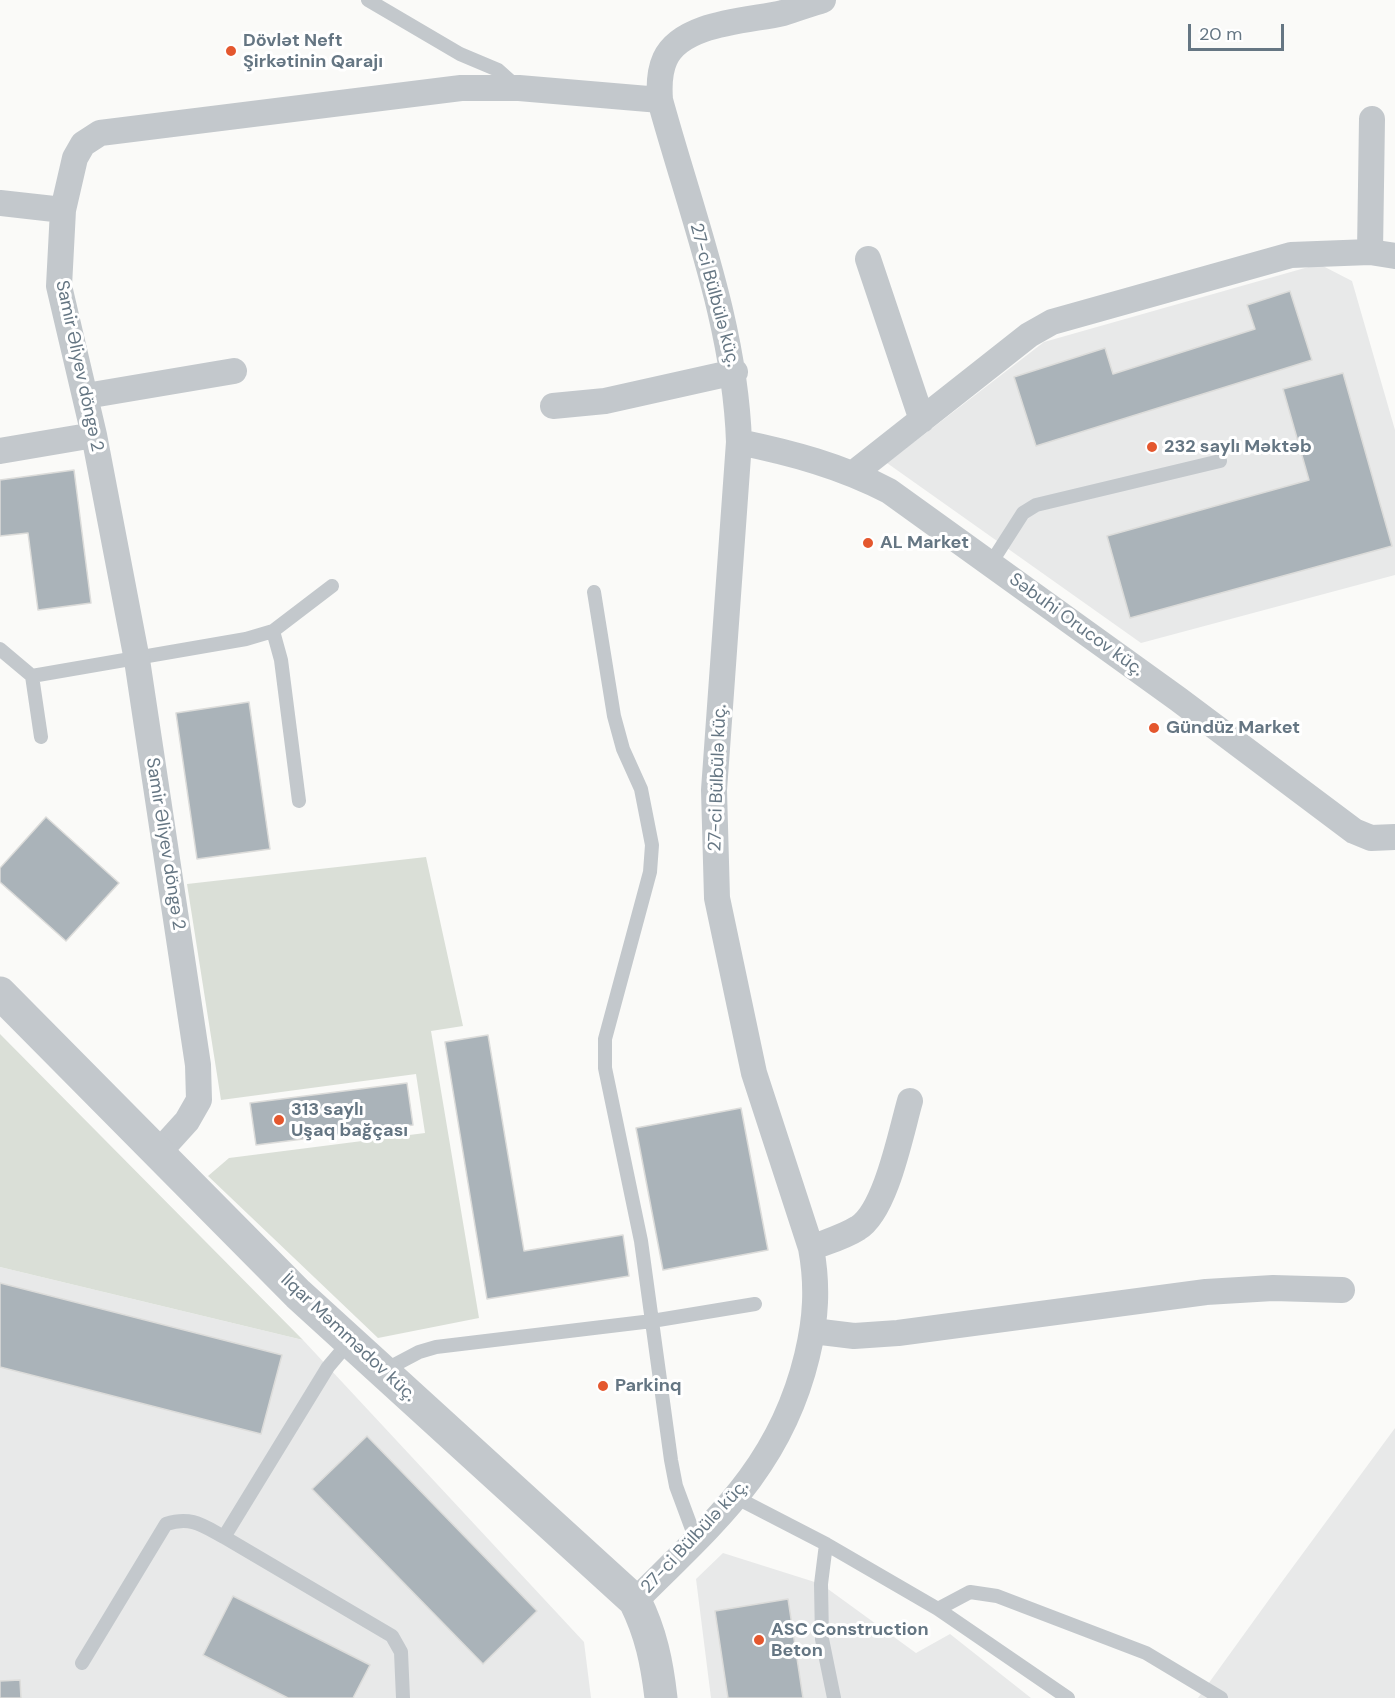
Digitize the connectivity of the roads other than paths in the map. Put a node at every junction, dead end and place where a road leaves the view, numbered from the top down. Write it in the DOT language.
graph roads {
  1 [pos="368,0"];
  2 [pos="823,0"];
  3 [pos="781,6"];
  4 [pos="519,88"];
  5 [pos="660,100"];
  6 [pos="1371,119"];
  7 [pos="0,203"];
  8 [pos="63,210"];
  9 [pos="1370,252"];
  10 [pos="1395,256"];
  11 [pos="868,259"];
  12 [pos="234,371"];
  13 [pos="735,372"];
  14 [pos="86,396"];
  15 [pos="553,406"];
  16 [pos="922,420"];
  17 [pos="94,435"];
  18 [pos="740,442"];
  19 [pos="0,451"];
  20 [pos="1220,461"];
  21 [pos="854,473"];
  22 [pos="991,562"];
  23 [pos="332,586"];
  24 [pos="594,592"];
  25 [pos="273,631"];
  26 [pos="0,649"];
  27 [pos="137,660"];
  28 [pos="33,676"];
  29 [pos="41,737"];
  30 [pos="299,801"];
  31 [pos="1395,837"];
  32 [pos="0,993"];
  33 [pos="910,1101"];
  34 [pos="158,1153"];
  35 [pos="811,1248"];
  36 [pos="1342,1290"];
  37 [pos="755,1304"];
  38 [pos="652,1321"];
  39 [pos="813,1331"];
  40 [pos="350,1341"];
  41 [pos="383,1371"];
  42 [pos="737,1498"];
  43 [pos="224,1537"];
  44 [pos="696,1540"];
  45 [pos="826,1544"];
  46 [pos="635,1601"];
  47 [pos="938,1609"];
  48 [pos="82,1663"];
  49 [pos="403,1698"];
  50 [pos="661,1698"];
  51 [pos="834,1698"];
  52 [pos="1068,1698"];
  53 [pos="1221,1698"];
  1 -- 4 [label="lane"];
  2 -- 3 [label="street, 27-ci Bülbülə küç."];
  3 -- 5 [label="street, 27-ci Bülbülə küç."];
  4 -- 5 [label="street, Samir Əliyev döngə 2"];
  4 -- 8 [label="street, Samir Əliyev döngə 2"];
  5 -- 13 [label="street, 27-ci Bülbülə küç."];
  6 -- 9 [label="street"];
  7 -- 8 [label="street"];
  8 -- 14 [label="street, Samir Əliyev döngə 2"];
  9 -- 10 [label="street"];
  9 -- 16 [label="street"];
  11 -- 16 [label="street"];
  12 -- 14 [label="street"];
  13 -- 15 [label="street"];
  13 -- 18 [label="street, 27-ci Bülbülə küç."];
  14 -- 17 [label="street, Samir Əliyev döngə 2"];
  16 -- 21 [label="street"];
  17 -- 19 [label="street"];
  17 -- 27 [label="street, Samir Əliyev döngə 2"];
  18 -- 21 [label="street, Səbuhi Orucov küç."];
  18 -- 35 [label="street, 27-ci Bülbülə küç."];
  20 -- 22 [label="lane"];
  21 -- 22 [label="street, Səbuhi Orucov küç."];
  22 -- 31 [label="street, Səbuhi Orucov küç."];
  23 -- 25 [label="lane"];
  24 -- 38 [label="lane"];
  25 -- 27 [label="lane"];
  25 -- 30 [label="lane"];
  26 -- 28 [label="lane"];
  27 -- 28 [label="lane"];
  27 -- 34 [label="street, Samir Əliyev döngə 2"];
  28 -- 29 [label="lane"];
  32 -- 34 [label="street, İlqar Məmmədov küç."];
  33 -- 35 [label="street"];
  34 -- 40 [label="street, İlqar Məmmədov küç."];
  35 -- 39 [label="street, 27-ci Bülbülə küç."];
  36 -- 39 [label="street"];
  37 -- 38 [label="lane"];
  38 -- 41 [label="lane"];
  38 -- 44 [label="lane"];
  39 -- 42 [label="street, 27-ci Bülbülə küç."];
  40 -- 41 [label="street, İlqar Məmmədov küç."];
  40 -- 43 [label="lane"];
  41 -- 46 [label="street, İlqar Məmmədov küç."];
  42 -- 44 [label="street, 27-ci Bülbülə küç."];
  42 -- 45 [label="lane"];
  43 -- 48 [label="lane"];
  43 -- 49 [label="lane"];
  44 -- 46 [label="street, 27-ci Bülbülə küç."];
  45 -- 47 [label="lane"];
  45 -- 51 [label="lane"];
  46 -- 50 [label="street, İlqar Məmmədov küç."];
  47 -- 52 [label="lane"];
  47 -- 53 [label="lane"];
}
